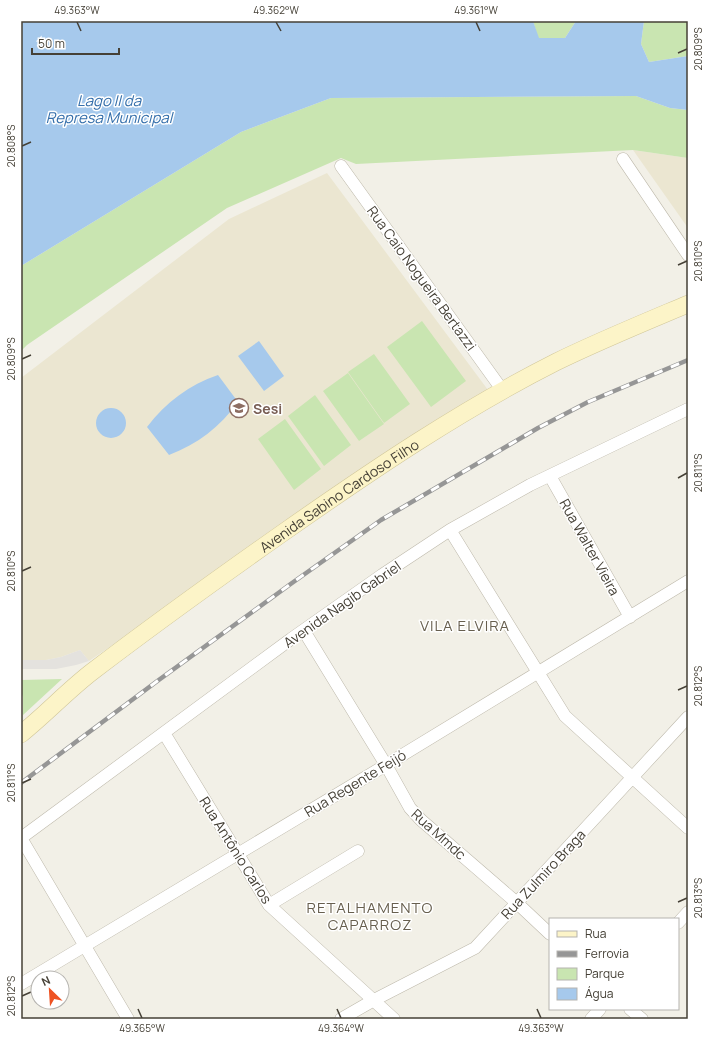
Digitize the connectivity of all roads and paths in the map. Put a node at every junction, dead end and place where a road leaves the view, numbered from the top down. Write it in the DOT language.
graph roads {
  1 [pos="623,159"];
  2 [pos="341,166"];
  3 [pos="688,254"];
  4 [pos="688,304"];
  5 [pos="503,391"];
  6 [pos="688,409"];
  7 [pos="550,476"];
  8 [pos="450,530"];
  9 [pos="688,581"];
  10 [pos="630,617"];
  11 [pos="304,631"];
  12 [pos="538,673"];
  13 [pos="688,717"];
  14 [pos="23,731"];
  15 [pos="164,733"];
  16 [pos="386,765"];
  17 [pos="632,777"];
  18 [pos="688,828"];
  19 [pos="21,838"];
  20 [pos="358,851"];
  21 [pos="237,854"];
  22 [pos="517,903"];
  23 [pos="269,905"];
  24 [pos="688,912"];
  25 [pos="679,922"];
  26 [pos="549,933"];
  27 [pos="85,946"];
  28 [pos="21,984"];
  29 [pos="374,1000"];
  30 [pos="599,1010"];
  31 [pos="631,1010"];
  32 [pos="128,1019"];
  33 [pos="341,1019"];
  34 [pos="394,1019"];
  35 [pos="591,1019"];
  36 [pos="642,1019"];
  1 -- 3 [label="street"];
  2 -- 5 [label="street, Rua Caio Nogueira Bertazzi"];
  4 -- 5 [label="main road, Avenida Sabino Cardoso Filho"];
  5 -- 14 [label="main road, Avenida Sabino Cardoso Filho"];
  6 -- 7 [label="street, Avenida Nagib Gabriel"];
  7 -- 8 [label="street, Avenida Nagib Gabriel"];
  7 -- 10 [label="street, Rua Walter Vieira"];
  8 -- 11 [label="street, Avenida Nagib Gabriel"];
  8 -- 12 [label="street"];
  9 -- 10 [label="street, Rua Regente Feijó"];
  10 -- 12 [label="street, Rua Regente Feijó"];
  11 -- 15 [label="street, Avenida Nagib Gabriel"];
  11 -- 16 [label="street, Rua Mmdc"];
  12 -- 16 [label="street, Rua Regente Feijó"];
  12 -- 17 [label="street"];
  13 -- 17 [label="street, Rua Zulmiro Braga"];
  15 -- 19 [label="street, Avenida Nagib Gabriel"];
  15 -- 21 [label="street, Rua Antônio Carlos"];
  16 -- 21 [label="street, Rua Regente Feijó"];
  16 -- 22 [label="street, Rua Mmdc"];
  17 -- 18 [label="street"];
  17 -- 22 [label="street, Rua Zulmiro Braga"];
  19 -- 27 [label="street"];
  20 -- 23 [label="street"];
  21 -- 23 [label="street, Rua Antônio Carlos"];
  21 -- 27 [label="street, Rua Regente Feijó"];
  22 -- 26 [label="street, Rua Mmdc"];
  22 -- 29 [label="street, Rua Zulmiro Braga"];
  23 -- 29 [label="street, Rua Antônio Carlos"];
  24 -- 25 [label="street"];
  27 -- 28 [label="street, Rua Regente Feijó"];
  27 -- 32 [label="street"];
  29 -- 33 [label="street, Rua Zulmiro Braga"];
  29 -- 34 [label="street, Rua Antônio Carlos"];
  30 -- 35 [label="street"];
  31 -- 36 [label="street"];
}
